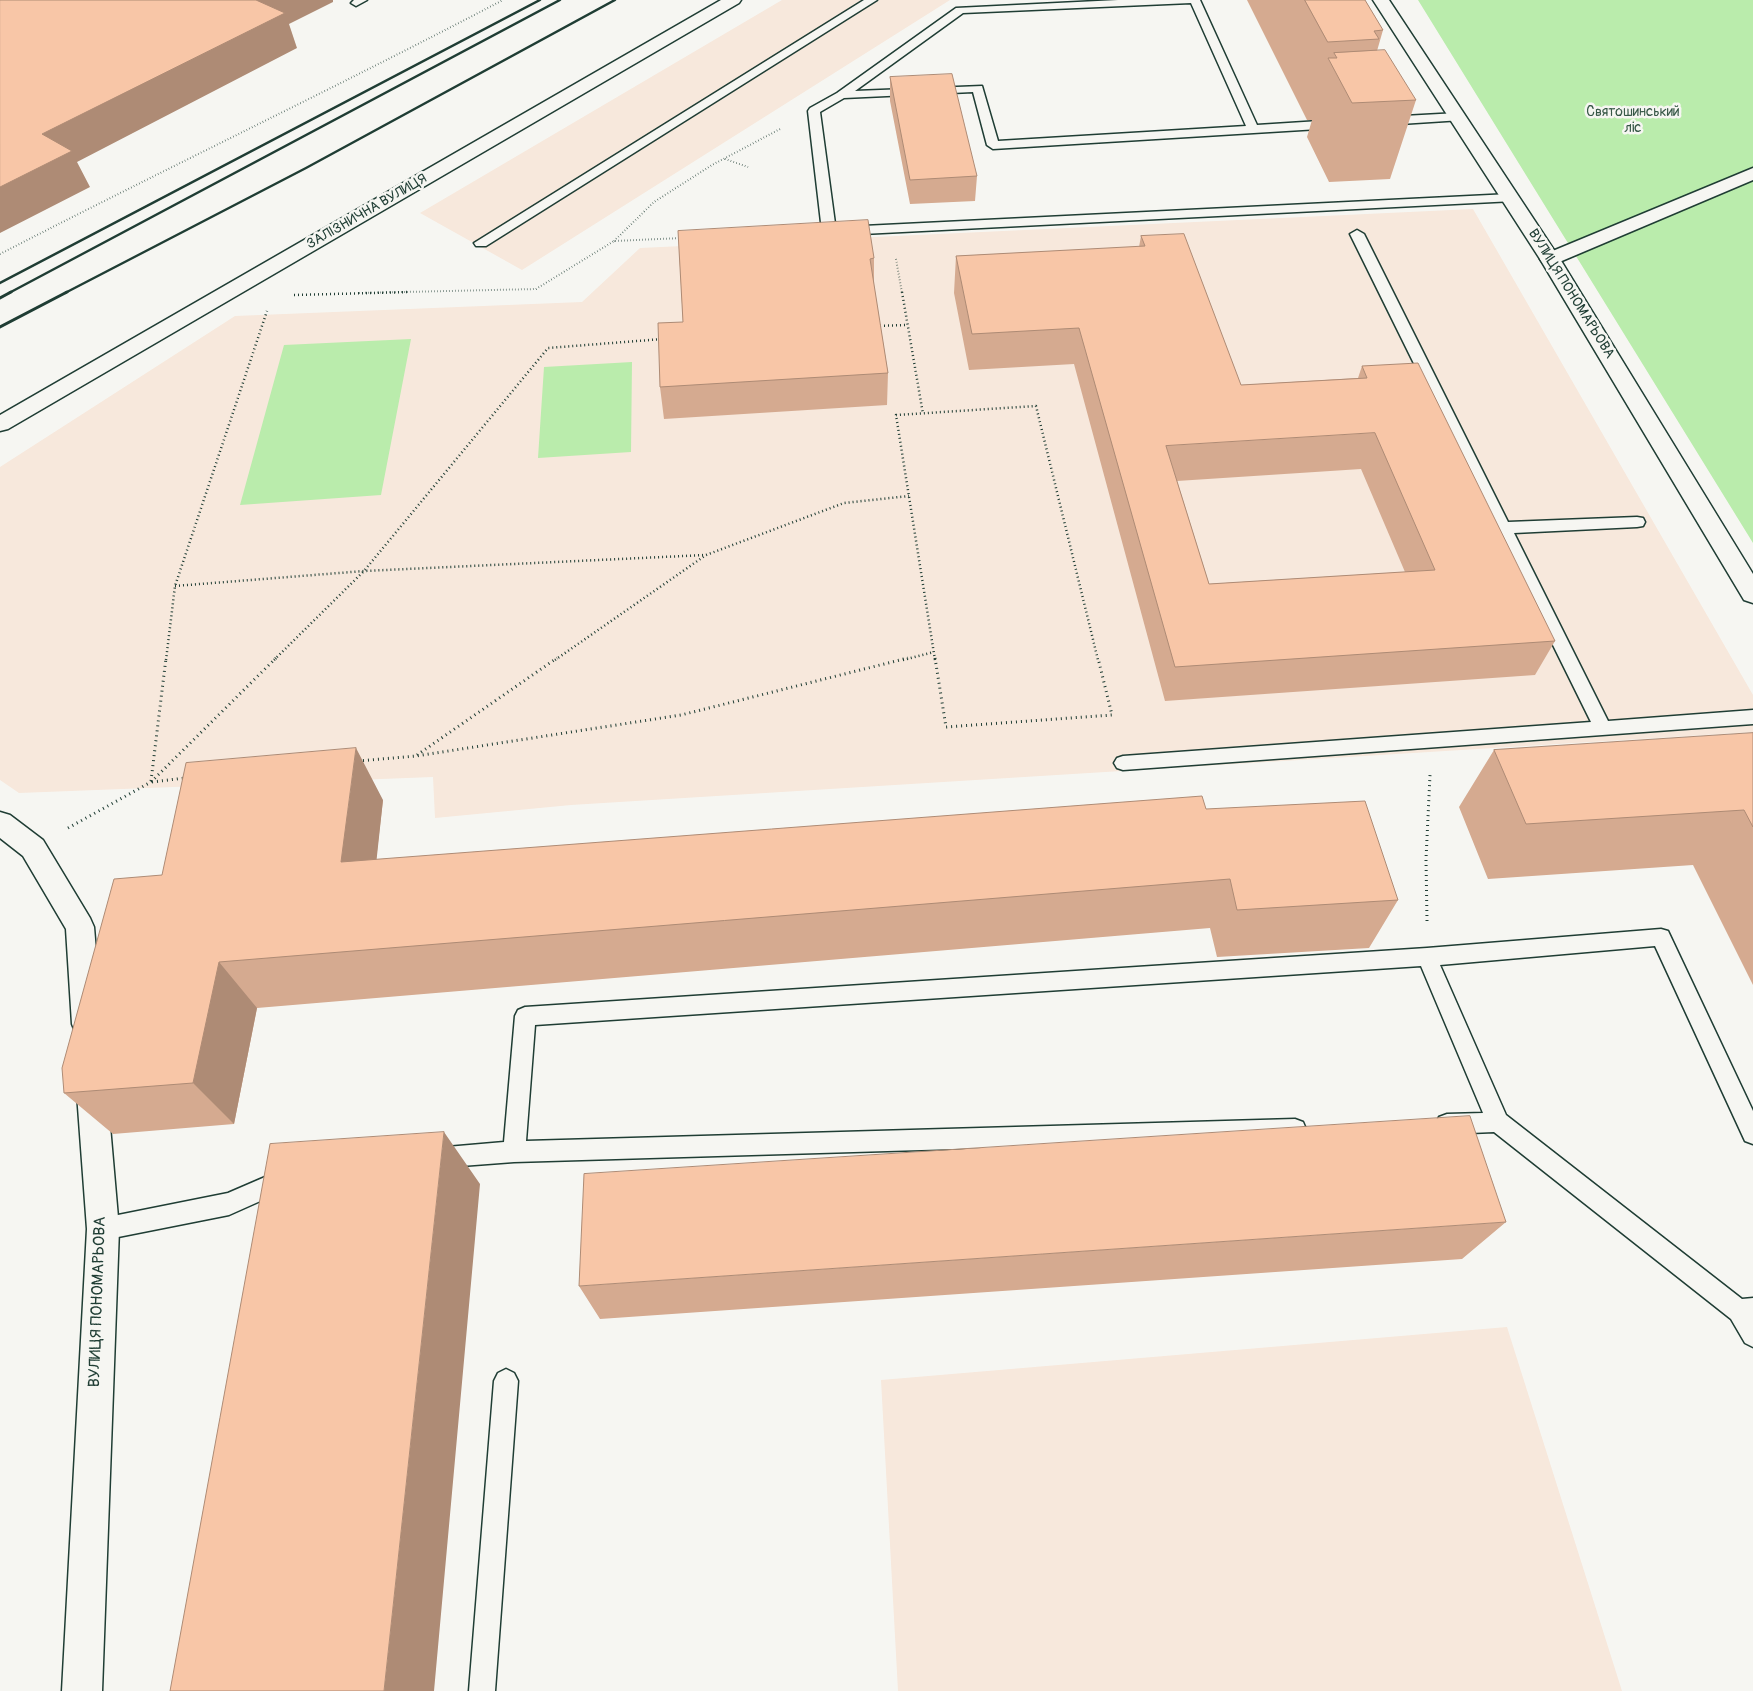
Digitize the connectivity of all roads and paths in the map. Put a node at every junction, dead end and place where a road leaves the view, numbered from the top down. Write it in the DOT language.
graph roads {
  1 [pos="503,0"];
  2 [pos="734,0"];
  3 [pos="872,0"];
  4 [pos="1381,0"];
  5 [pos="841,95"];
  6 [pos="814,111"];
  7 [pos="1458,117"];
  8 [pos="1368,122"];
  9 [pos="1349,123"];
  10 [pos="1253,128"];
  11 [pos="725,158"];
  12 [pos="748,168"];
  13 [pos="1753,173"];
  14 [pos="1510,198"];
  15 [pos="891,229"];
  16 [pos="824,232"];
  17 [pos="1357,234"];
  18 [pos="682,238"];
  19 [pos="614,241"];
  20 [pos="481,243"];
  21 [pos="0,254"];
  22 [pos="1550,259"];
  23 [pos="292,295"];
  24 [pos="268,308"];
  25 [pos="907,325"];
  26 [pos="868,327"];
  27 [pos="664,338"];
  28 [pos="923,414"];
  29 [pos="0,424"];
  30 [pos="909,496"];
  31 [pos="1636,522"];
  32 [pos="1502,528"];
  33 [pos="706,555"];
  34 [pos="364,571"];
  35 [pos="175,586"];
  36 [pos="1753,594"];
  37 [pos="934,652"];
  38 [pos="1753,717"];
  39 [pos="1602,727"];
  40 [pos="1431,741"];
  41 [pos="416,756"];
  42 [pos="358,762"];
  43 [pos="1123,763"];
  44 [pos="191,778"];
  45 [pos="151,782"];
  46 [pos="0,823"];
  47 [pos="33,848"];
  48 [pos="1427,957"];
  49 [pos="1498,1122"];
  50 [pos="1429,1125"];
  51 [pos="1310,1128"];
  52 [pos="1753,1134"];
  53 [pos="514,1152"];
  54 [pos="417,1160"];
  55 [pos="302,1172"];
  56 [pos="102,1229"];
  57 [pos="1746,1310"];
  58 [pos="1753,1336"];
  59 [pos="506,1381"];
  60 [pos="82,1691"];
  61 [pos="482,1691"];
  1 -- 21 [label="path"];
  2 -- 29 [label="street, ЗАЛІЗНИЧНА ВУЛИЦЯ"];
  3 -- 20 [label="lane"];
  4 -- 7 [label="street, ВУЛИЦЯ ПОНОМАРЬОВА"];
  5 -- 6 [label="lane"];
  5 -- 10 [label="lane"];
  5 -- 10 [label="lane"];
  6 -- 11 [label="path"];
  6 -- 16 [label="lane"];
  7 -- 8 [label="lane"];
  7 -- 14 [label="street, ВУЛИЦЯ ПОНОМАРЬОВА"];
  9 -- 10 [label="lane"];
  11 -- 12 [label="path"];
  11 -- 19 [label="path"];
  13 -- 22 [label="street"];
  14 -- 15 [label="lane"];
  14 -- 22 [label="street, ВУЛИЦЯ ПОНОМАРЬОВА"];
  15 -- 16 [label="lane"];
  15 -- 25 [label="path"];
  17 -- 32 [label="lane"];
  18 -- 19 [label="path"];
  19 -- 23 [label="path"];
  22 -- 36 [label="street, ВУЛИЦЯ ПОНОМАРЬОВА"];
  24 -- 35 [label="path"];
  25 -- 26 [label="path"];
  25 -- 28 [label="path"];
  27 -- 34 [label="path"];
  28 -- 30 [label="path"];
  28 -- 37 [label="path"];
  30 -- 33 [label="path"];
  30 -- 37 [label="path"];
  31 -- 32 [label="lane"];
  32 -- 39 [label="lane"];
  33 -- 34 [label="path"];
  33 -- 41 [label="path"];
  34 -- 35 [label="path"];
  34 -- 45 [label="path"];
  35 -- 45 [label="path"];
  37 -- 41 [label="path"];
  38 -- 39 [label="lane"];
  39 -- 40 [label="lane"];
  40 -- 43 [label="lane"];
  40 -- 48 [label="path"];
  41 -- 42 [label="path"];
  44 -- 45 [label="path"];
  45 -- 47 [label="path"];
  46 -- 47 [label="street, ВУЛИЦЯ ПОНОМАРЬОВА"];
  47 -- 56 [label="street, ВУЛИЦЯ ПОНОМАРЬОВА"];
  48 -- 49 [label="lane"];
  48 -- 52 [label="lane"];
  48 -- 53 [label="lane"];
  49 -- 50 [label="lane"];
  49 -- 57 [label="lane"];
  51 -- 53 [label="lane"];
  53 -- 54 [label="lane"];
  55 -- 56 [label="lane"];
  56 -- 60 [label="street, ВУЛИЦЯ ПОНОМАРЬОВА"];
  57 -- 58 [label="lane"];
  59 -- 61 [label="lane"];
}
